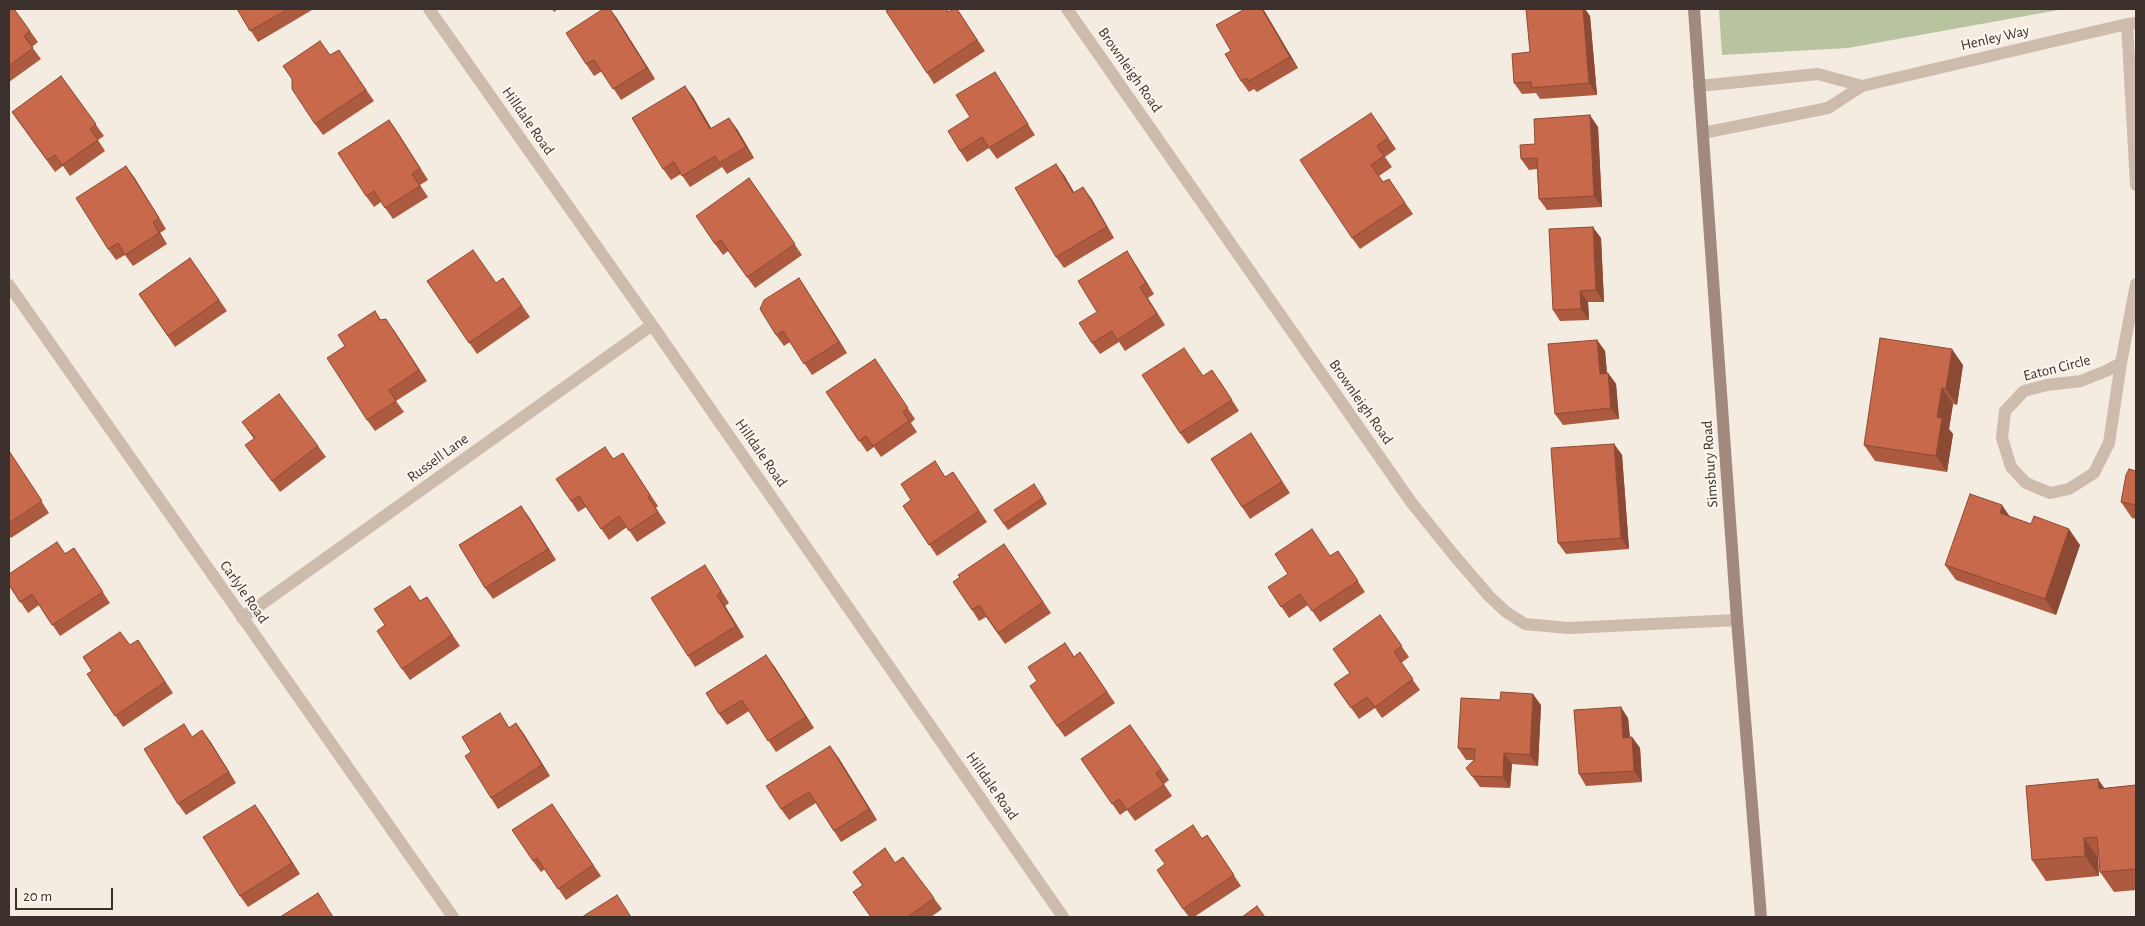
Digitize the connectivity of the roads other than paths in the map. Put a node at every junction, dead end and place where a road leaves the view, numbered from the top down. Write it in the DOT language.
graph roads {
  1 [pos="429,9"];
  2 [pos="1068,9"];
  3 [pos="1694,9"];
  4 [pos="2131,24"];
  5 [pos="1699,86"];
  6 [pos="1862,86"];
  7 [pos="1703,133"];
  8 [pos="2136,185"];
  9 [pos="2136,284"];
  10 [pos="9,285"];
  11 [pos="652,325"];
  12 [pos="2121,363"];
  13 [pos="242,618"];
  14 [pos="1737,620"];
  15 [pos="453,917"];
  16 [pos="1063,917"];
  17 [pos="1761,917"];
  1 -- 11 [label="street, Hilldale Road"];
  2 -- 14 [label="street, Brownleigh Road"];
  3 -- 5 [label="main road, Simsbury Road"];
  4 -- 6 [label="street, Henley Way"];
  4 -- 8 [label="street"];
  5 -- 6 [label="street, Henley Way"];
  5 -- 7 [label="main road, Simsbury Road"];
  6 -- 7 [label="street, Henley Way"];
  7 -- 14 [label="main road, Simsbury Road"];
  9 -- 12 [label="street, Eaton Circle"];
  10 -- 13 [label="street, Carlyle Road"];
  11 -- 13 [label="street, Russell Lane"];
  11 -- 16 [label="street, Hilldale Road"];
  12 -- 12 [label="street, Eaton Circle"];
  13 -- 15 [label="street, Carlyle Road"];
  14 -- 17 [label="main road, Simsbury Road"];
}
